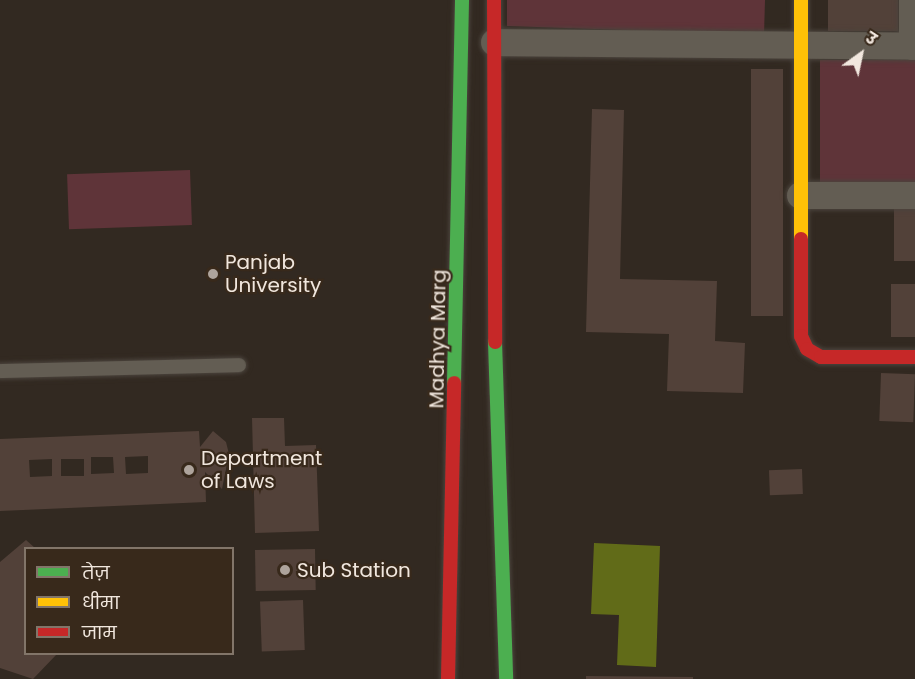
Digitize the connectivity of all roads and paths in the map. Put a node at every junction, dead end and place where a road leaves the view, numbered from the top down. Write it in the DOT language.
graph roads {
  1 [pos="462,0"];
  2 [pos="494,0"];
  3 [pos="801,0"];
  4 [pos="912,0"];
  5 [pos="494,42"];
  6 [pos="801,46"];
  7 [pos="914,46"];
  8 [pos="800,195"];
  9 [pos="915,195"];
  10 [pos="915,357"];
  11 [pos="239,365"];
  12 [pos="0,371"];
  13 [pos="448,679"];
  14 [pos="506,679"];
  1 -- 13 [label="main road, Madhya Marg"];
  2 -- 5 [label="main road"];
  3 -- 6 [label="main road"];
  4 -- 7 [label="street"];
  5 -- 6 [label="street"];
  5 -- 14 [label="main road"];
  6 -- 7 [label="street"];
  6 -- 8 [label="main road"];
  8 -- 9 [label="street"];
  8 -- 10 [label="main road"];
  11 -- 12 [label="lane"];
}
